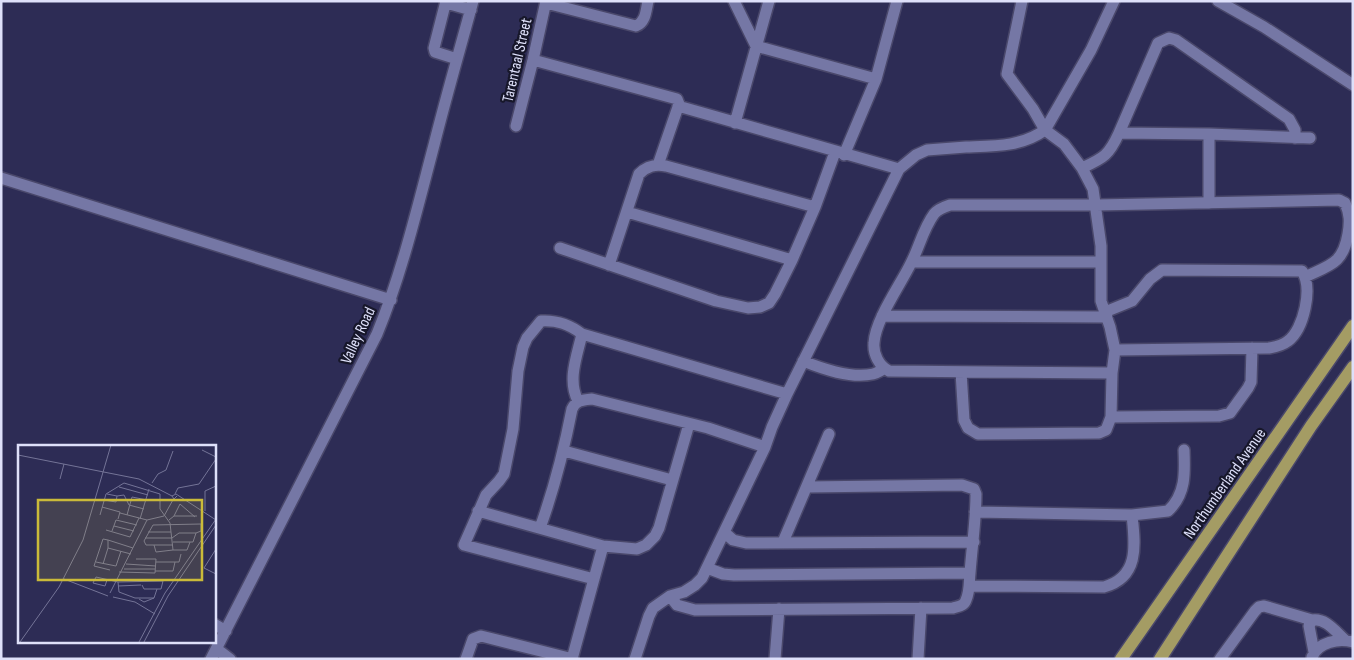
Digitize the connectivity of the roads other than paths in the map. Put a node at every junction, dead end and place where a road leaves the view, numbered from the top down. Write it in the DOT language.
graph roads {
  1 [pos="648,1"];
  2 [pos="734,1"];
  3 [pos="769,1"];
  4 [pos="897,1"];
  5 [pos="1022,1"];
  6 [pos="1114,1"];
  7 [pos="1218,1"];
  8 [pos="446,2"];
  9 [pos="546,2"];
  10 [pos="472,6"];
  11 [pos="756,46"];
  12 [pos="457,59"];
  13 [pos="534,60"];
  14 [pos="876,79"];
  15 [pos="1353,85"];
  16 [pos="678,106"];
  17 [pos="735,123"];
  18 [pos="516,126"];
  19 [pos="1044,130"];
  20 [pos="1119,133"];
  21 [pos="1209,134"];
  22 [pos="1295,138"];
  23 [pos="1310,138"];
  24 [pos="840,153"];
  25 [pos="658,165"];
  26 [pos="1082,168"];
  27 [pos="899,169"];
  28 [pos="1,178"];
  29 [pos="1209,203"];
  30 [pos="1096,205"];
  31 [pos="815,207"];
  32 [pos="627,212"];
  33 [pos="560,248"];
  34 [pos="792,260"];
  35 [pos="912,262"];
  36 [pos="1101,262"];
  37 [pos="608,265"];
  38 [pos="1305,277"];
  39 [pos="391,300"];
  40 [pos="1106,315"];
  41 [pos="882,316"];
  42 [pos="1353,326"];
  43 [pos="582,334"];
  44 [pos="1252,348"];
  45 [pos="1115,350"];
  46 [pos="803,361"];
  47 [pos="1353,367"];
  48 [pos="884,368"];
  49 [pos="961,372"];
  50 [pos="1112,373"];
  51 [pos="787,394"];
  52 [pos="578,401"];
  53 [pos="1112,417"];
  54 [pos="689,424"];
  55 [pos="829,434"];
  56 [pos="765,447"];
  57 [pos="1184,450"];
  58 [pos="564,451"];
  59 [pos="672,480"];
  60 [pos="807,487"];
  61 [pos="478,511"];
  62 [pos="976,512"];
  63 [pos="1132,515"];
  64 [pos="540,528"];
  65 [pos="725,533"];
  66 [pos="783,542"];
  67 [pos="974,542"];
  68 [pos="602,546"];
  69 [pos="707,568"];
  70 [pos="970,573"];
  71 [pos="594,579"];
  72 [pos="970,586"];
  73 [pos="670,596"];
  74 [pos="921,608"];
  75 [pos="779,609"];
  76 [pos="1312,620"];
  77 [pos="215,625"];
  78 [pos="226,631"];
  79 [pos="1349,641"];
  80 [pos="214,654"];
  81 [pos="1313,655"];
  82 [pos="637,657"];
  83 [pos="571,658"];
  84 [pos="230,659"];
  85 [pos="466,659"];
  86 [pos="775,659"];
  87 [pos="918,659"];
  88 [pos="1121,659"];
  89 [pos="1160,659"];
  90 [pos="1220,659"];
  1 -- 9 [label="street"];
  2 -- 11 [label="street"];
  3 -- 11 [label="street"];
  4 -- 14 [label="street"];
  5 -- 19 [label="street"];
  6 -- 19 [label="street"];
  7 -- 15 [label="street"];
  8 -- 10 [label="street"];
  8 -- 12 [label="street"];
  9 -- 13 [label="street, Tarentaal Street"];
  10 -- 12 [label="street, Valley Road"];
  11 -- 14 [label="street"];
  11 -- 17 [label="street"];
  12 -- 39 [label="street, Valley Road"];
  13 -- 16 [label="street"];
  13 -- 18 [label="street, Tarentaal Street"];
  14 -- 24 [label="street"];
  16 -- 17 [label="street"];
  16 -- 25 [label="street"];
  17 -- 24 [label="street"];
  19 -- 26 [label="street"];
  19 -- 27 [label="street"];
  20 -- 21 [label="street"];
  20 -- 22 [label="street"];
  20 -- 26 [label="street"];
  21 -- 22 [label="street"];
  21 -- 29 [label="street"];
  22 -- 23 [label="street"];
  24 -- 27 [label="street"];
  24 -- 31 [label="street"];
  25 -- 31 [label="street"];
  25 -- 32 [label="street"];
  26 -- 30 [label="street"];
  27 -- 46 [label="street"];
  28 -- 39 [label="street"];
  29 -- 30 [label="street"];
  29 -- 38 [label="street"];
  30 -- 35 [label="street"];
  30 -- 36 [label="street"];
  31 -- 34 [label="street"];
  32 -- 34 [label="street"];
  32 -- 37 [label="street"];
  33 -- 37 [label="street"];
  34 -- 37 [label="street"];
  35 -- 36 [label="street"];
  35 -- 41 [label="street"];
  36 -- 40 [label="street"];
  38 -- 40 [label="street"];
  38 -- 44 [label="street"];
  39 -- 78 [label="street, Valley Road"];
  40 -- 41 [label="street"];
  40 -- 45 [label="street"];
  41 -- 48 [label="street"];
  42 -- 88 [label="main road, Northumberland Avenue"];
  43 -- 51 [label="street"];
  43 -- 52 [label="street"];
  43 -- 61 [label="street"];
  44 -- 45 [label="street"];
  44 -- 53 [label="street"];
  45 -- 50 [label="street"];
  46 -- 48 [label="street"];
  46 -- 51 [label="street"];
  47 -- 89 [label="main road"];
  48 -- 49 [label="street"];
  49 -- 50 [label="street"];
  49 -- 53 [label="street"];
  50 -- 53 [label="street"];
  51 -- 56 [label="street"];
  52 -- 54 [label="street"];
  52 -- 58 [label="street"];
  54 -- 56 [label="street"];
  54 -- 59 [label="street"];
  55 -- 60 [label="street"];
  56 -- 65 [label="street"];
  57 -- 63 [label="street"];
  58 -- 59 [label="street"];
  58 -- 64 [label="street"];
  59 -- 68 [label="street"];
  60 -- 62 [label="street"];
  60 -- 66 [label="street"];
  61 -- 64 [label="street"];
  61 -- 71 [label="street"];
  62 -- 63 [label="street"];
  62 -- 67 [label="street"];
  63 -- 72 [label="street"];
  64 -- 68 [label="street"];
  65 -- 66 [label="street"];
  65 -- 69 [label="street"];
  66 -- 67 [label="street"];
  67 -- 70 [label="street"];
  68 -- 71 [label="street"];
  69 -- 70 [label="street"];
  69 -- 73 [label="street"];
  70 -- 72 [label="street"];
  71 -- 83 [label="street"];
  72 -- 74 [label="street"];
  73 -- 75 [label="street"];
  73 -- 82 [label="street"];
  74 -- 75 [label="street"];
  74 -- 87 [label="street"];
  75 -- 86 [label="street"];
  76 -- 79 [label="street"];
  76 -- 81 [label="street"];
  76 -- 90 [label="street"];
  77 -- 78 [label="street"];
  78 -- 80 [label="street, Valley Road"];
  79 -- 81 [label="street"];
  80 -- 84 [label="street"];
  83 -- 85 [label="street"];
}
